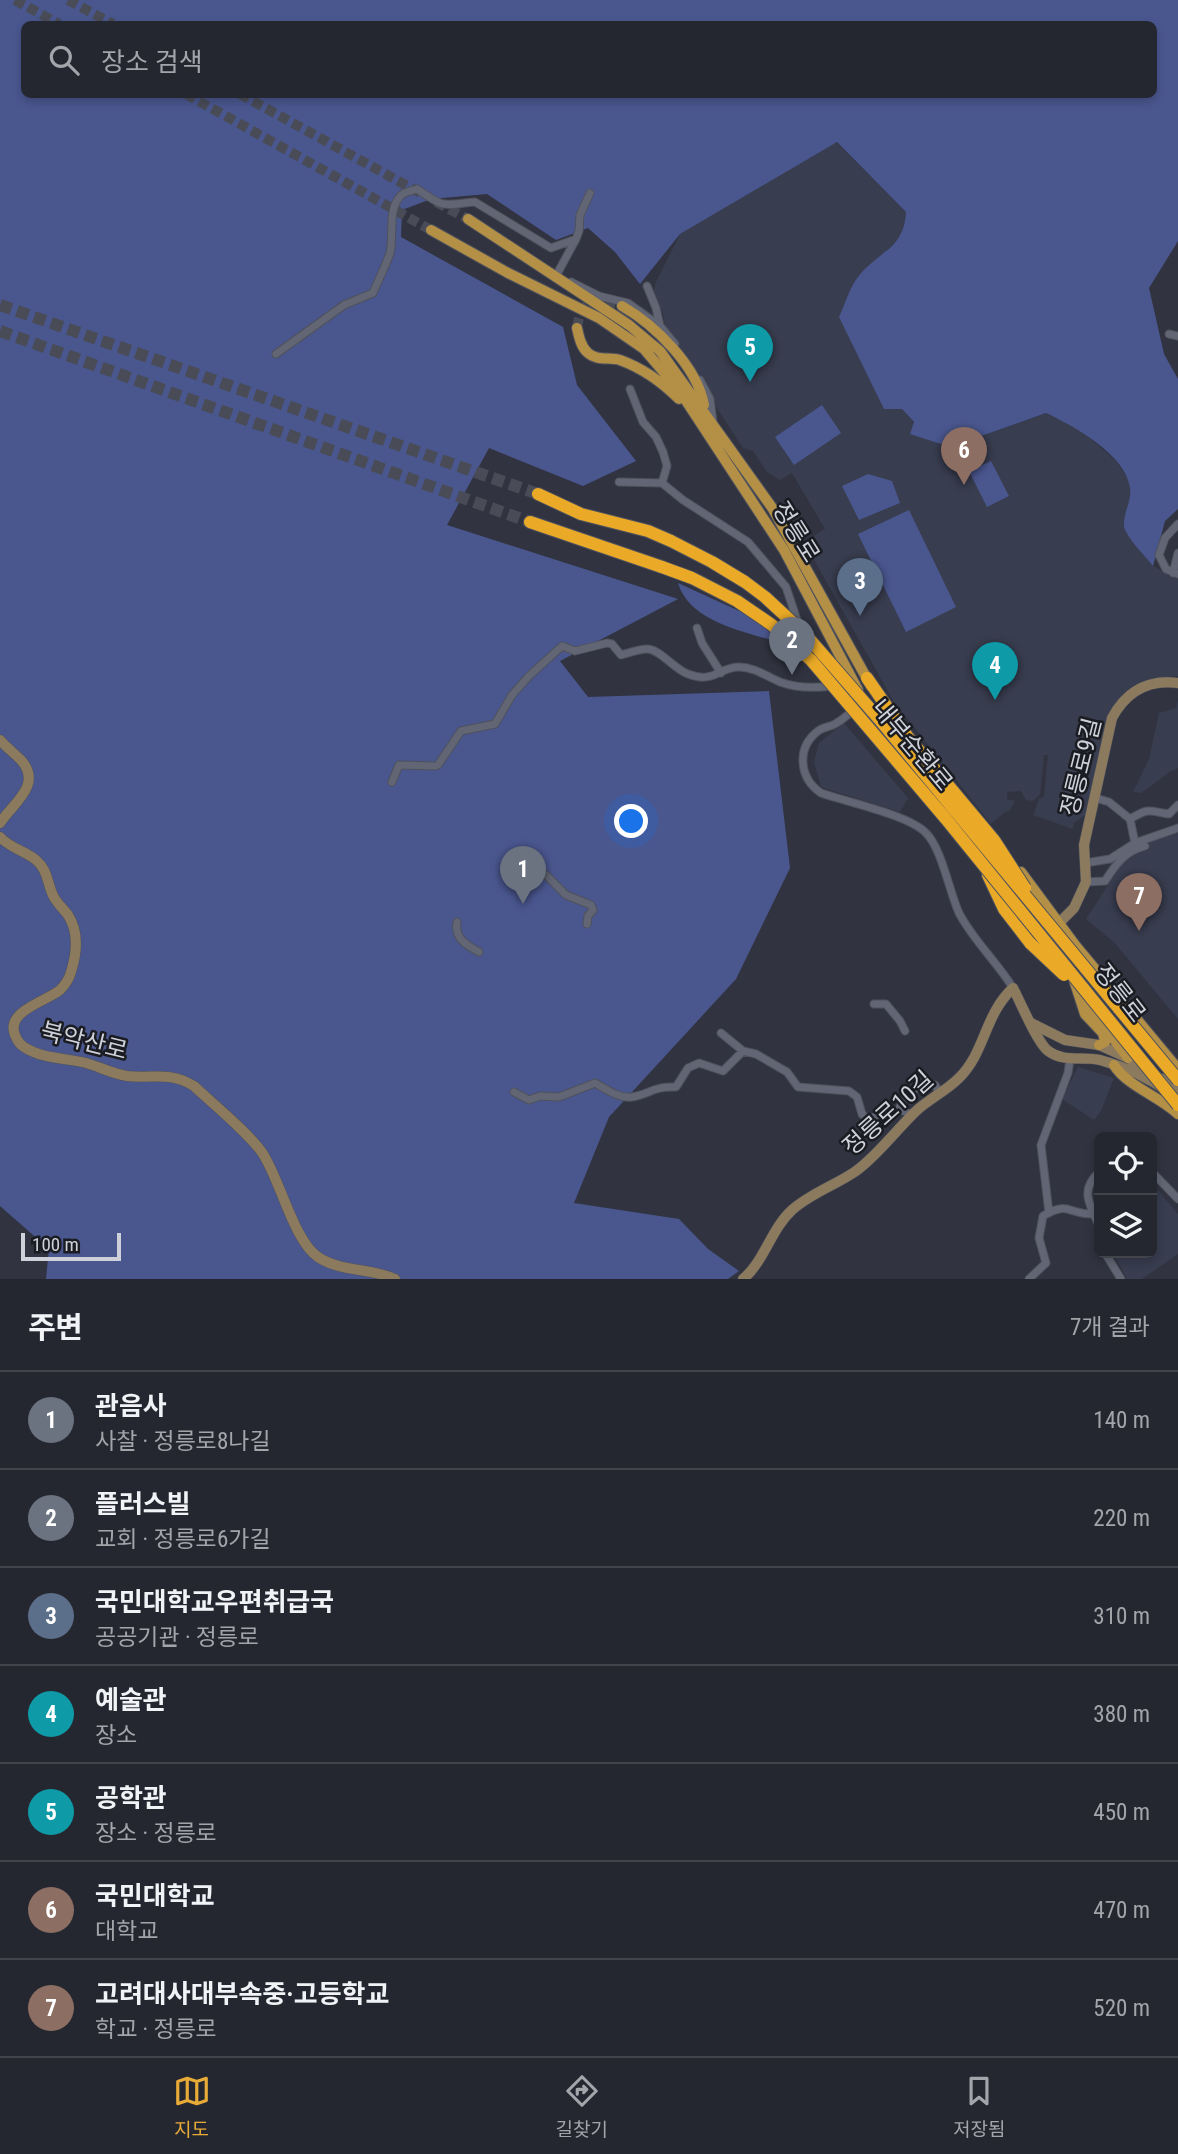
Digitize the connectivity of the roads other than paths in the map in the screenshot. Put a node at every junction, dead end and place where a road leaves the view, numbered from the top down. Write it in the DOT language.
graph roads {
  1 [pos="590,193"];
  2 [pos="468,219"];
  3 [pos="431,230"];
  4 [pos="576,239"];
  5 [pos="505,244"];
  6 [pos="556,274"];
  7 [pos="647,286"];
  8 [pos="622,306"];
  9 [pos="660,326"];
  10 [pos="578,328"];
  11 [pos="276,354"];
  12 [pos="630,389"];
  13 [pos="690,407"];
  14 [pos="705,411"];
  15 [pos="713,422"];
  16 [pos="713,443"];
  17 [pos="619,482"];
  18 [pos="662,483"];
  19 [pos="757,485"];
  20 [pos="538,494"];
  21 [pos="530,522"];
  22 [pos="1178,524"];
  23 [pos="1178,553"];
  24 [pos="1176,574"];
  25 [pos="697,628"];
  26 [pos="722,673"];
  27 [pos="867,678"];
  28 [pos="1178,682"];
  29 [pos="843,684"];
  30 [pos="865,703"];
  31 [pos="0,740"];
  32 [pos="925,763"];
  33 [pos="923,780"];
  34 [pos="392,782"];
  35 [pos="960,794"];
  36 [pos="1096,798"];
  37 [pos="1178,805"];
  38 [pos="1130,819"];
  39 [pos="981,820"];
  40 [pos="0,823"];
  41 [pos="1178,828"];
  42 [pos="0,837"];
  43 [pos="1135,843"];
  44 [pos="1144,846"];
  45 [pos="1085,863"];
  46 [pos="534,868"];
  47 [pos="1086,882"];
  48 [pos="457,922"];
  49 [pos="1052,923"];
  50 [pos="587,925"];
  51 [pos="479,951"];
  52 [pos="1065,957"];
  53 [pos="1013,988"];
  54 [pos="1091,998"];
  55 [pos="874,1004"];
  56 [pos="905,1031"];
  57 [pos="721,1033"];
  58 [pos="1041,1035"];
  59 [pos="1101,1039"];
  60 [pos="743,1051"];
  61 [pos="1128,1058"];
  62 [pos="1070,1059"];
  63 [pos="1119,1067"];
  64 [pos="1178,1069"];
  65 [pos="1156,1078"];
  66 [pos="1178,1080"];
  67 [pos="514,1092"];
  68 [pos="1174,1092"];
  69 [pos="940,1094"];
  70 [pos="1178,1105"];
  71 [pos="898,1111"];
  72 [pos="1178,1114"];
  73 [pos="912,1115"];
  74 [pos="1094,1177"];
  75 [pos="1157,1177"];
  76 [pos="1178,1199"];
  77 [pos="1049,1213"];
  78 [pos="1094,1214"];
  79 [pos="1108,1258"];
  80 [pos="395,1279"];
  81 [pos="743,1279"];
  82 [pos="1029,1279"];
  83 [pos="1121,1279"];
  1 -- 4 [label="street"];
  2 -- 5 [label="main road, 정릉로"];
  3 -- 13 [label="main road, 정릉로"];
  4 -- 6 [label="street"];
  4 -- 11 [label="street"];
  5 -- 6 [label="street, 정릉로"];
  5 -- 14 [label="main road, 정릉로"];
  6 -- 9 [label="street, 정릉로"];
  7 -- 9 [label="street, 정릉로"];
  8 -- 14 [label="main road"];
  9 -- 15 [label="street, 정릉로"];
  10 -- 13 [label="main road"];
  12 -- 18 [label="street"];
  13 -- 16 [label="main road, 정릉로"];
  14 -- 15 [label="main road, 정릉로"];
  15 -- 19 [label="main road, 정릉로"];
  16 -- 19 [label="main road"];
  16 -- 30 [label="main road, 정릉로"];
  17 -- 18 [label="street"];
  18 -- 29 [label="street"];
  19 -- 27 [label="main road, 정릉로"];
  20 -- 49 [label="highway, 내부순환로, bridge"];
  21 -- 54 [label="highway, 내부순환로, bridge"];
  22 -- 24 [label="street"];
  23 -- 24 [label="street"];
  25 -- 26 [label="street"];
  26 -- 29 [label="street"];
  26 -- 34 [label="street"];
  27 -- 32 [label="main road, 정릉로"];
  27 -- 35 [label="main road, 정릉로"];
  27 -- 49 [label="highway, bridge"];
  28 -- 36 [label="street, 정릉로9길"];
  29 -- 30 [label="street"];
  30 -- 33 [label="main road, 정릉로"];
  30 -- 53 [label="street"];
  31 -- 40 [label="street"];
  32 -- 35 [label="main road, 정릉로"];
  32 -- 39 [label="main road, 정릉로"];
  33 -- 49 [label="street"];
  33 -- 52 [label="main road, 정릉로"];
  33 -- 54 [label="highway, bridge"];
  35 -- 39 [label="main road, 정릉로"];
  36 -- 38 [label="street"];
  36 -- 45 [label="street, 정릉로9길"];
  37 -- 38 [label="street"];
  38 -- 43 [label="street"];
  39 -- 49 [label="main road, 정릉로"];
  41 -- 43 [label="street"];
  42 -- 80 [label="street, 북악산로"];
  43 -- 45 [label="street"];
  44 -- 47 [label="street"];
  45 -- 47 [label="street, 정릉로9길"];
  46 -- 50 [label="street"];
  47 -- 49 [label="street"];
  48 -- 51 [label="street"];
  49 -- 52 [label="street"];
  49 -- 64 [label="main road, 정릉로"];
  49 -- 66 [label="highway, 내부순환로, bridge"];
  52 -- 59 [label="main road"];
  52 -- 61 [label="main road"];
  52 -- 65 [label="main road, 정릉로"];
  53 -- 58 [label="street"];
  53 -- 69 [label="street, 정릉로10길"];
  54 -- 65 [label="highway, 내부순환로, bridge"];
  55 -- 56 [label="street"];
  57 -- 60 [label="street"];
  58 -- 59 [label="street"];
  58 -- 62 [label="street"];
  59 -- 61 [label="main road"];
  60 -- 67 [label="street"];
  60 -- 71 [label="street"];
  61 -- 63 [label="street, 정릉로"];
  61 -- 65 [label="street"];
  62 -- 63 [label="street"];
  62 -- 77 [label="street"];
  63 -- 68 [label="street"];
  63 -- 72 [label="main road"];
  65 -- 66 [label="street"];
  65 -- 68 [label="main road, 정릉로"];
  65 -- 70 [label="highway, 내부순환로, bridge"];
  65 -- 72 [label="highway, bridge"];
  68 -- 70 [label="main road, 정릉로"];
  69 -- 71 [label="street"];
  69 -- 73 [label="street, 정릉로10길"];
  71 -- 73 [label="street"];
  73 -- 81 [label="street, 정릉로10길"];
  74 -- 78 [label="street"];
  75 -- 76 [label="street"];
  77 -- 78 [label="street"];
  77 -- 82 [label="street"];
  79 -- 83 [label="street"];
}
